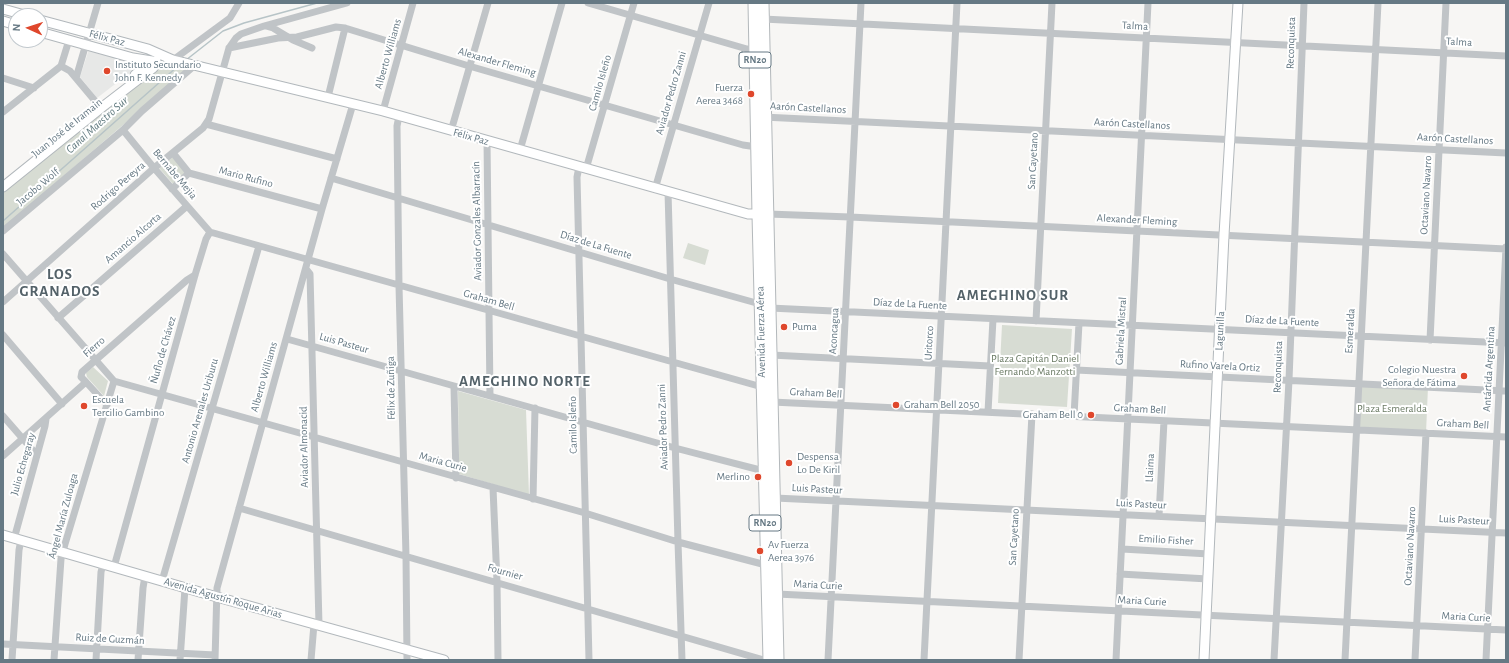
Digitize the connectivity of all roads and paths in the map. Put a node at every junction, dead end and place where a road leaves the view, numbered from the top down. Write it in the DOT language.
graph roads {
  1 [pos="98,3"];
  2 [pos="238,3"];
  3 [pos="347,3"];
  4 [pos="414,3"];
  5 [pos="488,3"];
  6 [pos="562,3"];
  7 [pos="588,3"];
  8 [pos="634,3"];
  9 [pos="709,3"];
  10 [pos="754,3"];
  11 [pos="763,3"];
  12 [pos="861,3"];
  13 [pos="957,3"];
  14 [pos="1052,3"];
  15 [pos="1148,3"];
  16 [pos="1238,3"];
  17 [pos="1304,3"];
  18 [pos="1378,3"];
  19 [pos="1446,3"];
  20 [pos="631,15"];
  21 [pos="764,19"];
  22 [pos="48,22"];
  23 [pos="860,24"];
  24 [pos="264,26"];
  25 [pos="345,28"];
  26 [pos="956,28"];
  27 [pos="1050,33"];
  28 [pos="48,34"];
  29 [pos="89,34"];
  30 [pos="699,35"];
  31 [pos="289,38"];
  32 [pos="1147,38"];
  33 [pos="69,40"];
  34 [pos="1236,42"];
  35 [pos="86,45"];
  36 [pos="401,46"];
  37 [pos="1302,46"];
  38 [pos="229,48"];
  39 [pos="312,48"];
  40 [pos="1376,49"];
  41 [pos="755,50"];
  42 [pos="1444,53"];
  43 [pos="1506,56"];
  44 [pos="173,60"];
  45 [pos="146,61"];
  46 [pos="156,61"];
  47 [pos="195,65"];
  48 [pos="61,66"];
  49 [pos="469,66"];
  50 [pos="222,72"];
  51 [pos="3,78"];
  52 [pos="76,78"];
  53 [pos="538,86"];
  54 [pos="34,88"];
  55 [pos="328,97"];
  56 [pos="353,104"];
  57 [pos="605,105"];
  58 [pos="99,106"];
  59 [pos="3,112"];
  60 [pos="383,112"];
  61 [pos="399,116"];
  62 [pos="761,117"];
  63 [pos="855,121"];
  64 [pos="206,124"];
  65 [pos="673,125"];
  66 [pos="951,126"];
  67 [pos="123,130"];
  68 [pos="1046,130"];
  69 [pos="451,131"];
  70 [pos="1142,135"];
  71 [pos="1230,139"];
  72 [pos="488,141"];
  73 [pos="1298,142"];
  74 [pos="1371,146"];
  75 [pos="757,147"];
  76 [pos="1439,149"];
  77 [pos="520,150"];
  78 [pos="173,153"];
  79 [pos="1506,153"];
  80 [pos="337,159"];
  81 [pos="154,168"];
  82 [pos="583,168"];
  83 [pos="190,173"];
  84 [pos="331,178"];
  85 [pos="3,179"];
  86 [pos="3,187"];
  87 [pos="172,189"];
  88 [pos="655,189"];
  89 [pos="668,192"];
  90 [pos="398,198"];
  91 [pos="187,206"];
  92 [pos="322,209"];
  93 [pos="763,214"];
  94 [pos="850,217"];
  95 [pos="946,221"];
  96 [pos="488,225"];
  97 [pos="1041,226"];
  98 [pos="3,231"];
  99 [pos="1137,231"];
  100 [pos="210,232"];
  101 [pos="1224,235"];
  102 [pos="1294,239"];
  103 [pos="1366,242"];
  104 [pos="259,246"];
  105 [pos="1435,246"];
  106 [pos="1506,248"];
  107 [pos="579,252"];
  108 [pos="3,254"];
  109 [pos="308,260"];
  110 [pos="306,268"];
  111 [pos="195,275"];
  112 [pos="670,279"];
  113 [pos="26,281"];
  114 [pos="399,286"];
  115 [pos="3,302"];
  116 [pos="765,306"];
  117 [pos="489,311"];
  118 [pos="846,312"];
  119 [pos="941,316"];
  120 [pos="58,318"];
  121 [pos="993,319"];
  122 [pos="1036,321"];
  123 [pos="1079,323"];
  124 [pos="1133,325"];
  125 [pos="1220,330"];
  126 [pos="1290,333"];
  127 [pos="3,334"];
  128 [pos="1361,336"];
  129 [pos="581,337"];
  130 [pos="287,339"];
  131 [pos="1430,340"];
  132 [pos="1504,343"];
  133 [pos="313,345"];
  134 [pos="771,355"];
  135 [pos="843,359"];
  136 [pos="95,361"];
  137 [pos="672,362"];
  138 [pos="939,364"];
  139 [pos="990,366"];
  140 [pos="1076,370"];
  141 [pos="402,371"];
  142 [pos="1130,373"];
  143 [pos="1218,377"];
  144 [pos="1289,380"];
  145 [pos="86,382"];
  146 [pos="114,382"];
  147 [pos="1359,384"];
  148 [pos="454,386"];
  149 [pos="762,386"];
  150 [pos="1503,391"];
  151 [pos="162,395"];
  152 [pos="490,396"];
  153 [pos="772,402"];
  154 [pos="62,404"];
  155 [pos="107,405"];
  156 [pos="841,405"];
  157 [pos="535,408"];
  158 [pos="213,410"];
  159 [pos="936,410"];
  160 [pos="988,412"];
  161 [pos="1032,414"];
  162 [pos="3,416"];
  163 [pos="1074,416"];
  164 [pos="46,419"];
  165 [pos="1128,419"];
  166 [pos="1164,421"];
  167 [pos="584,422"];
  168 [pos="1216,423"];
  169 [pos="263,424"];
  170 [pos="1286,427"];
  171 [pos="1356,430"];
  172 [pos="1426,433"];
  173 [pos="1497,437"];
  174 [pos="1506,437"];
  175 [pos="315,438"];
  176 [pos="23,439"];
  177 [pos="675,448"];
  178 [pos="37,455"];
  179 [pos="3,456"];
  180 [pos="404,462"];
  181 [pos="764,471"];
  182 [pos="456,478"];
  183 [pos="493,488"];
  184 [pos="775,498"];
  185 [pos="533,499"];
  186 [pos="836,501"];
  187 [pos="931,505"];
  188 [pos="239,508"];
  189 [pos="1027,510"];
  190 [pos="585,514"];
  191 [pos="1123,515"];
  192 [pos="1159,516"];
  193 [pos="1211,519"];
  194 [pos="1281,522"];
  195 [pos="1352,526"];
  196 [pos="1422,529"];
  197 [pos="317,531"];
  198 [pos="1492,533"];
  199 [pos="1506,534"];
  200 [pos="3,535"];
  201 [pos="18,539"];
  202 [pos="678,542"];
  203 [pos="1122,549"];
  204 [pos="63,553"];
  205 [pos="1209,554"];
  206 [pos="406,556"];
  207 [pos="103,564"];
  208 [pos="766,565"];
  209 [pos="114,567"];
  210 [pos="1120,574"];
  211 [pos="145,576"];
  212 [pos="1208,579"];
  213 [pos="162,581"];
  214 [pos="497,582"];
  215 [pos="185,588"];
  216 [pos="777,594"];
  217 [pos="832,596"];
  218 [pos="217,597"];
  219 [pos="926,601"];
  220 [pos="1022,606"];
  221 [pos="588,609"];
  222 [pos="1118,611"];
  223 [pos="1206,615"];
  224 [pos="1276,618"];
  225 [pos="1347,622"];
  226 [pos="316,625"];
  227 [pos="1417,625"];
  228 [pos="1488,629"];
  229 [pos="1506,630"];
  230 [pos="682,636"];
  231 [pos="3,644"];
  232 [pos="13,645"];
  233 [pos="55,647"];
  234 [pos="97,649"];
  235 [pos="408,650"];
  236 [pos="138,652"];
  237 [pos="181,657"];
  238 [pos="215,658"];
  239 [pos="12,660"];
  240 [pos="54,660"];
  241 [pos="96,660"];
  242 [pos="138,660"];
  243 [pos="311,660"];
  244 [pos="407,660"];
  245 [pos="444,660"];
  246 [pos="498,660"];
  247 [pos="589,660"];
  248 [pos="682,660"];
  249 [pos="764,660"];
  250 [pos="769,660"];
  251 [pos="778,660"];
  252 [pos="828,660"];
  253 [pos="924,660"];
  254 [pos="1019,660"];
  255 [pos="1116,660"];
  256 [pos="1204,660"];
  257 [pos="1274,660"];
  258 [pos="1345,660"];
  259 [pos="1415,660"];
  260 [pos="1486,660"];
  1 -- 29 [label="street"];
  2 -- 44 [label="street"];
  3 -- 24 [label="street"];
  4 -- 36 [label="street, Alberto Williams"];
  5 -- 49 [label="street"];
  6 -- 53 [label="street"];
  7 -- 20 [label="street"];
  8 -- 20 [label="street, Camilo Isleño"];
  9 -- 30 [label="street, Aviador Pedro Zanni"];
  10 -- 41 [label="main road, Avenida Fuerza Aérea / RN20"];
  11 -- 21 [label="main road, Avenida Fuerza Aérea / RN20"];
  12 -- 23 [label="street, Aconcagua"];
  13 -- 26 [label="street, Uritorco"];
  14 -- 27 [label="street, San Cayetano"];
  15 -- 32 [label="street, Gabriela Mistral"];
  16 -- 34 [label="main road, Lagunilla"];
  17 -- 37 [label="street, Reconquista"];
  18 -- 40 [label="street, Esmeralda"];
  19 -- 42 [label="street, Octaviano Navarro"];
  20 -- 30 [label="street"];
  20 -- 57 [label="street, Camilo Isleño"];
  21 -- 23 [label="street, Talma"];
  21 -- 62 [label="main road, Avenida Fuerza Aérea / RN20"];
  22 -- 29 [label="main road, Félix Paz"];
  23 -- 26 [label="street, Talma"];
  23 -- 63 [label="street, Aconcagua"];
  24 -- 31 [label="street"];
  24 -- 38 [label="street"];
  25 -- 31 [label="street, Alexander Fleming"];
  25 -- 36 [label="street, Alexander Fleming"];
  25 -- 55 [label="street"];
  26 -- 27 [label="street, Talma"];
  26 -- 66 [label="street, Uritorco"];
  27 -- 32 [label="street, Talma"];
  27 -- 68 [label="street, San Cayetano"];
  28 -- 33 [label="main road, Félix Paz"];
  29 -- 35 [label="street"];
  29 -- 44 [label="main road, Félix Paz"];
  30 -- 41 [label="street"];
  30 -- 65 [label="street, Aviador Pedro Zanni"];
  31 -- 38 [label="street, Alexander Fleming"];
  31 -- 39 [label="street"];
  32 -- 34 [label="street, Talma"];
  32 -- 70 [label="street, Gabriela Mistral"];
  33 -- 35 [label="main road, Félix Paz"];
  33 -- 48 [label="street"];
  34 -- 37 [label="street, Talma"];
  34 -- 71 [label="main road, Lagunilla"];
  35 -- 45 [label="main road, Félix Paz"];
  35 -- 52 [label="street"];
  36 -- 49 [label="street, Alexander Fleming"];
  36 -- 60 [label="street, Alberto Williams"];
  37 -- 40 [label="street, Talma"];
  37 -- 73 [label="street, Reconquista"];
  38 -- 50 [label="street"];
  40 -- 42 [label="street, Talma"];
  40 -- 74 [label="street, Esmeralda"];
  41 -- 62 [label="main road, Avenida Fuerza Aérea / RN20"];
  42 -- 43 [label="street, Talma"];
  42 -- 76 [label="street, Octaviano Navarro"];
  44 -- 46 [label="main road, Félix Paz"];
  44 -- 47 [label="main road, Félix Paz"];
  45 -- 46 [label="main road, Félix Paz"];
  45 -- 58 [label="main road, Juan José de Iramain"];
  46 -- 58 [label="main road, Juan José de Iramain"];
  47 -- 50 [label="main road, Félix Paz"];
  47 -- 67 [label="street, Jacobo Wolf"];
  48 -- 52 [label="street"];
  48 -- 54 [label="street"];
  49 -- 53 [label="street, Alexander Fleming"];
  49 -- 69 [label="street"];
  50 -- 55 [label="main road, Félix Paz"];
  50 -- 64 [label="street"];
  51 -- 54 [label="street"];
  52 -- 58 [label="street"];
  53 -- 57 [label="street, Alexander Fleming"];
  53 -- 77 [label="street"];
  54 -- 59 [label="street"];
  55 -- 56 [label="main road, Félix Paz"];
  56 -- 60 [label="main road, Félix Paz"];
  56 -- 80 [label="street, Alberto Williams"];
  57 -- 65 [label="street, Alexander Fleming"];
  57 -- 82 [label="street, Camilo Isleño"];
  58 -- 85 [label="main road, Juan José de Iramain"];
  58 -- 86 [label="main road, Juan José de Iramain"];
  60 -- 61 [label="main road, Félix Paz"];
  61 -- 69 [label="main road, Félix Paz"];
  61 -- 90 [label="street, Félix de Zuñiga"];
  62 -- 63 [label="street, Aarón Castellanos"];
  62 -- 75 [label="main road, Avenida Fuerza Aérea / RN20"];
  62 -- 93 [label="main road, Avenida Fuerza Aérea / RN20"];
  63 -- 66 [label="street, Aarón Castellanos"];
  63 -- 94 [label="street, Aconcagua"];
  64 -- 78 [label="street, Rodrigo Pereyra"];
  64 -- 80 [label="street"];
  65 -- 75 [label="street, Alexander Fleming"];
  65 -- 88 [label="street, Aviador Pedro Zanni"];
  66 -- 68 [label="street, Aarón Castellanos"];
  66 -- 95 [label="street, Uritorco"];
  67 -- 81 [label="street, Bernabe Mejia"];
  67 -- 98 [label="street, Jacobo Wolf"];
  68 -- 70 [label="street, Aarón Castellanos"];
  68 -- 97 [label="street, San Cayetano"];
  69 -- 72 [label="main road, Félix Paz"];
  70 -- 71 [label="street, Aarón Castellanos"];
  70 -- 99 [label="street, Gabriela Mistral"];
  71 -- 73 [label="street, Aarón Castellanos"];
  71 -- 101 [label="main road, Lagunilla"];
  72 -- 77 [label="main road, Félix Paz"];
  72 -- 96 [label="street, Aviador Gonzales Albarracín"];
  73 -- 74 [label="street, Aarón Castellanos"];
  73 -- 102 [label="street, Reconquista"];
  74 -- 76 [label="street, Aarón Castellanos"];
  74 -- 103 [label="street, Esmeralda"];
  75 -- 93 [label="main road, Avenida Fuerza Aérea / RN20"];
  76 -- 79 [label="street, Aarón Castellanos"];
  76 -- 105 [label="street, Octaviano Navarro"];
  77 -- 82 [label="main road, Félix Paz"];
  78 -- 81 [label="street, Rodrigo Pereyra"];
  78 -- 83 [label="street"];
  80 -- 84 [label="street, Alberto Williams"];
  81 -- 87 [label="street, Bernabe Mejia"];
  81 -- 113 [label="street, Rodrigo Pereyra"];
  82 -- 88 [label="main road, Félix Paz"];
  82 -- 107 [label="street, Camilo Isleño"];
  83 -- 87 [label="street"];
  83 -- 92 [label="street, Mario Rufino"];
  84 -- 90 [label="street, Díaz de La Fuente"];
  84 -- 92 [label="street, Alberto Williams"];
  87 -- 91 [label="street, Bernabe Mejia"];
  88 -- 89 [label="main road, Félix Paz"];
  89 -- 93 [label="main road, Félix Paz"];
  89 -- 112 [label="street, Aviador Pedro Zanni"];
  90 -- 96 [label="street, Díaz de La Fuente"];
  90 -- 114 [label="street, Félix de Zuñiga"];
  91 -- 100 [label="street, Bernabe Mejia"];
  91 -- 120 [label="street, Amancio Alcorta"];
  92 -- 109 [label="street, Alberto Williams"];
  93 -- 94 [label="street, Alexander Fleming"];
  93 -- 116 [label="main road, Avenida Fuerza Aérea / RN20"];
  94 -- 95 [label="street, Alexander Fleming"];
  94 -- 118 [label="street, Aconcagua"];
  95 -- 97 [label="street, Alexander Fleming"];
  95 -- 119 [label="street, Uritorco"];
  96 -- 107 [label="street, Díaz de La Fuente"];
  96 -- 117 [label="street, Aviador Gonzales Albarracín"];
  97 -- 99 [label="street, Alexander Fleming"];
  97 -- 122 [label="street, San Cayetano"];
  99 -- 101 [label="street, Alexander Fleming"];
  99 -- 124 [label="street, Gabriela Mistral"];
  100 -- 104 [label="street, Graham Bell"];
  100 -- 111 [label="street, Ñuflo de Chávez"];
  101 -- 102 [label="street, Alexander Fleming"];
  101 -- 125 [label="main road, Lagunilla"];
  102 -- 103 [label="street, Alexander Fleming"];
  102 -- 126 [label="street, Reconquista"];
  103 -- 105 [label="street, Alexander Fleming"];
  103 -- 128 [label="street, Esmeralda"];
  104 -- 109 [label="street, Graham Bell"];
  104 -- 158 [label="street, Antonio Arenales Uriburu"];
  105 -- 106 [label="street, Alexander Fleming"];
  105 -- 131 [label="street, Octaviano Navarro"];
  106 -- 132 [label="street, Antártida Argentina"];
  107 -- 112 [label="street, Díaz de La Fuente"];
  107 -- 129 [label="street, Camilo Isleño"];
  108 -- 113 [label="street"];
  109 -- 110 [label="street, Alberto Williams"];
  109 -- 114 [label="street, Graham Bell"];
  110 -- 130 [label="street, Alberto Williams"];
  110 -- 133 [label="street, Aviador Almonacid"];
  111 -- 136 [label="street, Fierro"];
  111 -- 151 [label="street, Ñuflo de Chávez"];
  112 -- 116 [label="street, Díaz de La Fuente"];
  112 -- 137 [label="street, Aviador Pedro Zanni"];
  113 -- 115 [label="street, Rodrigo Pereyra"];
  113 -- 120 [label="street"];
  114 -- 117 [label="street, Graham Bell"];
  114 -- 141 [label="street, Félix de Zuñiga"];
  116 -- 118 [label="street, Díaz de La Fuente"];
  116 -- 134 [label="main road, Avenida Fuerza Aérea / RN20"];
  116 -- 149 [label="main road, Avenida Fuerza Aérea / RN20"];
  117 -- 129 [label="street, Graham Bell"];
  117 -- 152 [label="street, Aviador Gonzales Albarracín"];
  118 -- 119 [label="street, Díaz de La Fuente"];
  118 -- 135 [label="street, Aconcagua"];
  119 -- 121 [label="street, Díaz de La Fuente"];
  119 -- 138 [label="street, Uritorco"];
  120 -- 136 [label="street"];
  121 -- 122 [label="street, Díaz de La Fuente"];
  121 -- 139 [label="street"];
  122 -- 123 [label="street, Díaz de La Fuente"];
  123 -- 124 [label="street, Díaz de La Fuente"];
  123 -- 140 [label="street"];
  124 -- 125 [label="street, Díaz de La Fuente"];
  124 -- 142 [label="street, Gabriela Mistral"];
  125 -- 126 [label="street, Díaz de La Fuente"];
  125 -- 143 [label="main road, Lagunilla"];
  126 -- 128 [label="street, Díaz de La Fuente"];
  126 -- 144 [label="street, Reconquista"];
  127 -- 154 [label="street"];
  128 -- 131 [label="street, Díaz de La Fuente"];
  128 -- 147 [label="street, Esmeralda"];
  129 -- 137 [label="street, Graham Bell"];
  129 -- 167 [label="street, Camilo Isleño"];
  130 -- 133 [label="street, Luis Pasteur"];
  130 -- 169 [label="street, Alberto Williams"];
  131 -- 132 [label="street, Díaz de La Fuente"];
  132 -- 150 [label="street, Antártida Argentina"];
  133 -- 141 [label="street, Luis Pasteur"];
  133 -- 175 [label="street, Aviador Almonacid"];
  134 -- 135 [label="street"];
  134 -- 153 [label="main road, Avenida Fuerza Aérea / RN20"];
  135 -- 138 [label="street"];
  135 -- 156 [label="street, Aconcagua"];
  136 -- 145 [label="street, Fierro"];
  136 -- 146 [label="street"];
  137 -- 149 [label="street, Graham Bell"];
  137 -- 177 [label="street, Aviador Pedro Zanni"];
  138 -- 139 [label="street"];
  138 -- 159 [label="street, Uritorco"];
  139 -- 160 [label="street"];
  140 -- 142 [label="street, Rufino Varela Ortiz"];
  140 -- 163 [label="street"];
  141 -- 148 [label="street, Luis Pasteur"];
  141 -- 180 [label="street, Félix de Zuñiga"];
  142 -- 143 [label="street, Rufino Varela Ortiz"];
  142 -- 165 [label="street, Gabriela Mistral"];
  143 -- 144 [label="street, Rufino Varela Ortiz"];
  143 -- 168 [label="main road, Lagunilla"];
  144 -- 147 [label="street, Rufino Varela Ortiz"];
  144 -- 170 [label="street, Reconquista"];
  145 -- 154 [label="street"];
  145 -- 155 [label="street"];
  146 -- 151 [label="street, Maria Curie"];
  146 -- 155 [label="street, Ángel María Zuloaga"];
  147 -- 150 [label="street, Rufino Varela Ortiz"];
  147 -- 171 [label="street, Esmeralda"];
  148 -- 152 [label="street, Luis Pasteur"];
  148 -- 182 [label="street"];
  149 -- 181 [label="main road, Avenida Fuerza Aérea / RN20"];
  150 -- 173 [label="street, Antártida Argentina"];
  151 -- 158 [label="street, Maria Curie"];
  151 -- 209 [label="street, Ñuflo de Chávez"];
  152 -- 157 [label="street, Luis Pasteur"];
  153 -- 156 [label="street, Graham Bell"];
  153 -- 184 [label="main road, Avenida Fuerza Aérea / RN20"];
  154 -- 164 [label="street"];
  155 -- 204 [label="street, Ángel María Zuloaga"];
  156 -- 159 [label="street, Graham Bell"];
  156 -- 186 [label="street, Aconcagua"];
  157 -- 167 [label="street, Luis Pasteur"];
  157 -- 185 [label="street"];
  158 -- 169 [label="street, Maria Curie"];
  158 -- 213 [label="street, Antonio Arenales Uriburu"];
  159 -- 160 [label="street, Graham Bell"];
  159 -- 187 [label="street, Uritorco"];
  160 -- 161 [label="street, Graham Bell"];
  161 -- 163 [label="street, Graham Bell"];
  161 -- 189 [label="street, San Cayetano"];
  162 -- 176 [label="street"];
  163 -- 165 [label="street, Graham Bell"];
  164 -- 176 [label="street"];
  164 -- 178 [label="street, Julio Echegaray"];
  165 -- 166 [label="street, Graham Bell"];
  165 -- 191 [label="street, Gabriela Mistral"];
  166 -- 168 [label="street, Graham Bell"];
  166 -- 192 [label="street, Llaima"];
  167 -- 177 [label="street, Luis Pasteur"];
  167 -- 190 [label="street, Camilo Isleño"];
  168 -- 170 [label="street, Graham Bell"];
  168 -- 193 [label="main road, Lagunilla"];
  169 -- 175 [label="street, Maria Curie"];
  169 -- 188 [label="street, Alberto Williams"];
  170 -- 171 [label="street, Graham Bell"];
  170 -- 194 [label="street, Reconquista"];
  171 -- 172 [label="street, Graham Bell"];
  171 -- 195 [label="street, Esmeralda"];
  172 -- 173 [label="street, Graham Bell"];
  172 -- 196 [label="street, Octaviano Navarro"];
  173 -- 174 [label="street, Graham Bell"];
  173 -- 198 [label="street, Antártida Argentina"];
  175 -- 180 [label="street, Maria Curie"];
  175 -- 197 [label="street, Aviador Almonacid"];
  176 -- 178 [label="street"];
  176 -- 179 [label="street"];
  177 -- 181 [label="street, Luis Pasteur"];
  177 -- 202 [label="street, Aviador Pedro Zanni"];
  178 -- 201 [label="street, Julio Echegaray"];
  180 -- 182 [label="street, Maria Curie"];
  180 -- 206 [label="street, Félix de Zuñiga"];
  181 -- 208 [label="main road, Avenida Fuerza Aérea / RN20"];
  182 -- 183 [label="street, Maria Curie"];
  183 -- 185 [label="street, Maria Curie"];
  183 -- 214 [label="street"];
  184 -- 186 [label="street, Luis Pasteur"];
  184 -- 216 [label="main road, Avenida Fuerza Aérea / RN20"];
  185 -- 190 [label="street, Maria Curie"];
  186 -- 187 [label="street, Luis Pasteur"];
  186 -- 217 [label="street, Aconcagua"];
  187 -- 189 [label="street, Luis Pasteur"];
  187 -- 219 [label="street, Uritorco"];
  188 -- 197 [label="street, Fournier"];
  188 -- 218 [label="street, Alberto Williams"];
  189 -- 191 [label="street, Luis Pasteur"];
  189 -- 220 [label="street, San Cayetano"];
  190 -- 202 [label="street, Maria Curie"];
  190 -- 221 [label="street, Camilo Isleño"];
  191 -- 192 [label="street, Luis Pasteur"];
  191 -- 203 [label="street, Gabriela Mistral"];
  192 -- 193 [label="street, Luis Pasteur"];
  193 -- 194 [label="street, Luis Pasteur"];
  193 -- 205 [label="main road, Lagunilla"];
  194 -- 195 [label="street, Luis Pasteur"];
  194 -- 224 [label="street, Reconquista"];
  195 -- 196 [label="street, Luis Pasteur"];
  195 -- 225 [label="street, Esmeralda"];
  196 -- 198 [label="street, Luis Pasteur"];
  196 -- 227 [label="street, Octaviano Navarro"];
  197 -- 206 [label="street, Fournier"];
  197 -- 226 [label="street, Aviador Almonacid"];
  198 -- 199 [label="street, Luis Pasteur"];
  198 -- 228 [label="street, Antártida Argentina"];
  200 -- 201 [label="main road, Avenida Agustín Roque Arias"];
  201 -- 204 [label="main road, Avenida Agustín Roque Arias"];
  201 -- 232 [label="street, Julio Echegaray"];
  202 -- 208 [label="street, Maria Curie"];
  202 -- 230 [label="street, Aviador Pedro Zanni"];
  203 -- 205 [label="street, Emilio Fisher"];
  203 -- 210 [label="street, Gabriela Mistral"];
  204 -- 207 [label="main road, Avenida Agustín Roque Arias"];
  204 -- 233 [label="street, Ángel María Zuloaga"];
  205 -- 212 [label="main road, Lagunilla"];
  206 -- 214 [label="street, Fournier"];
  206 -- 235 [label="street, Félix de Zuñiga"];
  207 -- 209 [label="main road, Avenida Agustín Roque Arias"];
  207 -- 234 [label="street"];
  208 -- 250 [label="main road, Avenida Fuerza Aérea / RN20"];
  209 -- 211 [label="main road, Avenida Agustín Roque Arias"];
  210 -- 212 [label="street"];
  210 -- 222 [label="street, Gabriela Mistral"];
  211 -- 213 [label="main road, Avenida Agustín Roque Arias"];
  211 -- 236 [label="street"];
  212 -- 223 [label="main road, Lagunilla"];
  213 -- 215 [label="main road, Avenida Agustín Roque Arias"];
  214 -- 221 [label="street, Fournier"];
  214 -- 246 [label="street"];
  215 -- 218 [label="main road, Avenida Agustín Roque Arias"];
  215 -- 237 [label="street"];
  216 -- 217 [label="street, Maria Curie"];
  216 -- 251 [label="main road, Avenida Fuerza Aérea / RN20"];
  217 -- 219 [label="street, Maria Curie"];
  217 -- 252 [label="street, Aconcagua"];
  218 -- 226 [label="main road, Avenida Agustín Roque Arias"];
  218 -- 238 [label="street, Alberto Williams"];
  219 -- 220 [label="street, Maria Curie"];
  219 -- 253 [label="street, Uritorco"];
  220 -- 222 [label="street, Maria Curie"];
  220 -- 254 [label="street, San Cayetano"];
  221 -- 230 [label="street, Fournier"];
  221 -- 247 [label="street, Camilo Isleño"];
  222 -- 223 [label="street, Maria Curie"];
  222 -- 255 [label="street, Gabriela Mistral"];
  223 -- 224 [label="street, Maria Curie"];
  223 -- 256 [label="main road, Lagunilla"];
  224 -- 225 [label="street, Maria Curie"];
  224 -- 257 [label="street, Reconquista"];
  225 -- 227 [label="street, Maria Curie"];
  225 -- 258 [label="street, Esmeralda"];
  226 -- 235 [label="main road, Avenida Agustín Roque Arias"];
  226 -- 243 [label="street, Aviador Almonacid"];
  227 -- 228 [label="street, Maria Curie"];
  227 -- 259 [label="street, Octaviano Navarro"];
  228 -- 229 [label="street, Maria Curie"];
  228 -- 260 [label="street, Antártida Argentina"];
  230 -- 248 [label="street, Aviador Pedro Zanni"];
  230 -- 249 [label="street, Fournier"];
  231 -- 232 [label="street, Ruiz de Guzmán"];
  232 -- 233 [label="street, Ruiz de Guzmán"];
  232 -- 239 [label="street, Julio Echegaray"];
  233 -- 234 [label="street, Ruiz de Guzmán"];
  233 -- 240 [label="street, Ángel María Zuloaga"];
  234 -- 236 [label="street, Ruiz de Guzmán"];
  234 -- 241 [label="street"];
  235 -- 244 [label="street, Félix de Zuñiga"];
  235 -- 245 [label="main road, Avenida Agustín Roque Arias"];
  236 -- 237 [label="street, Ruiz de Guzmán"];
  236 -- 242 [label="street"];
  237 -- 238 [label="street, Ruiz de Guzmán"];
}
